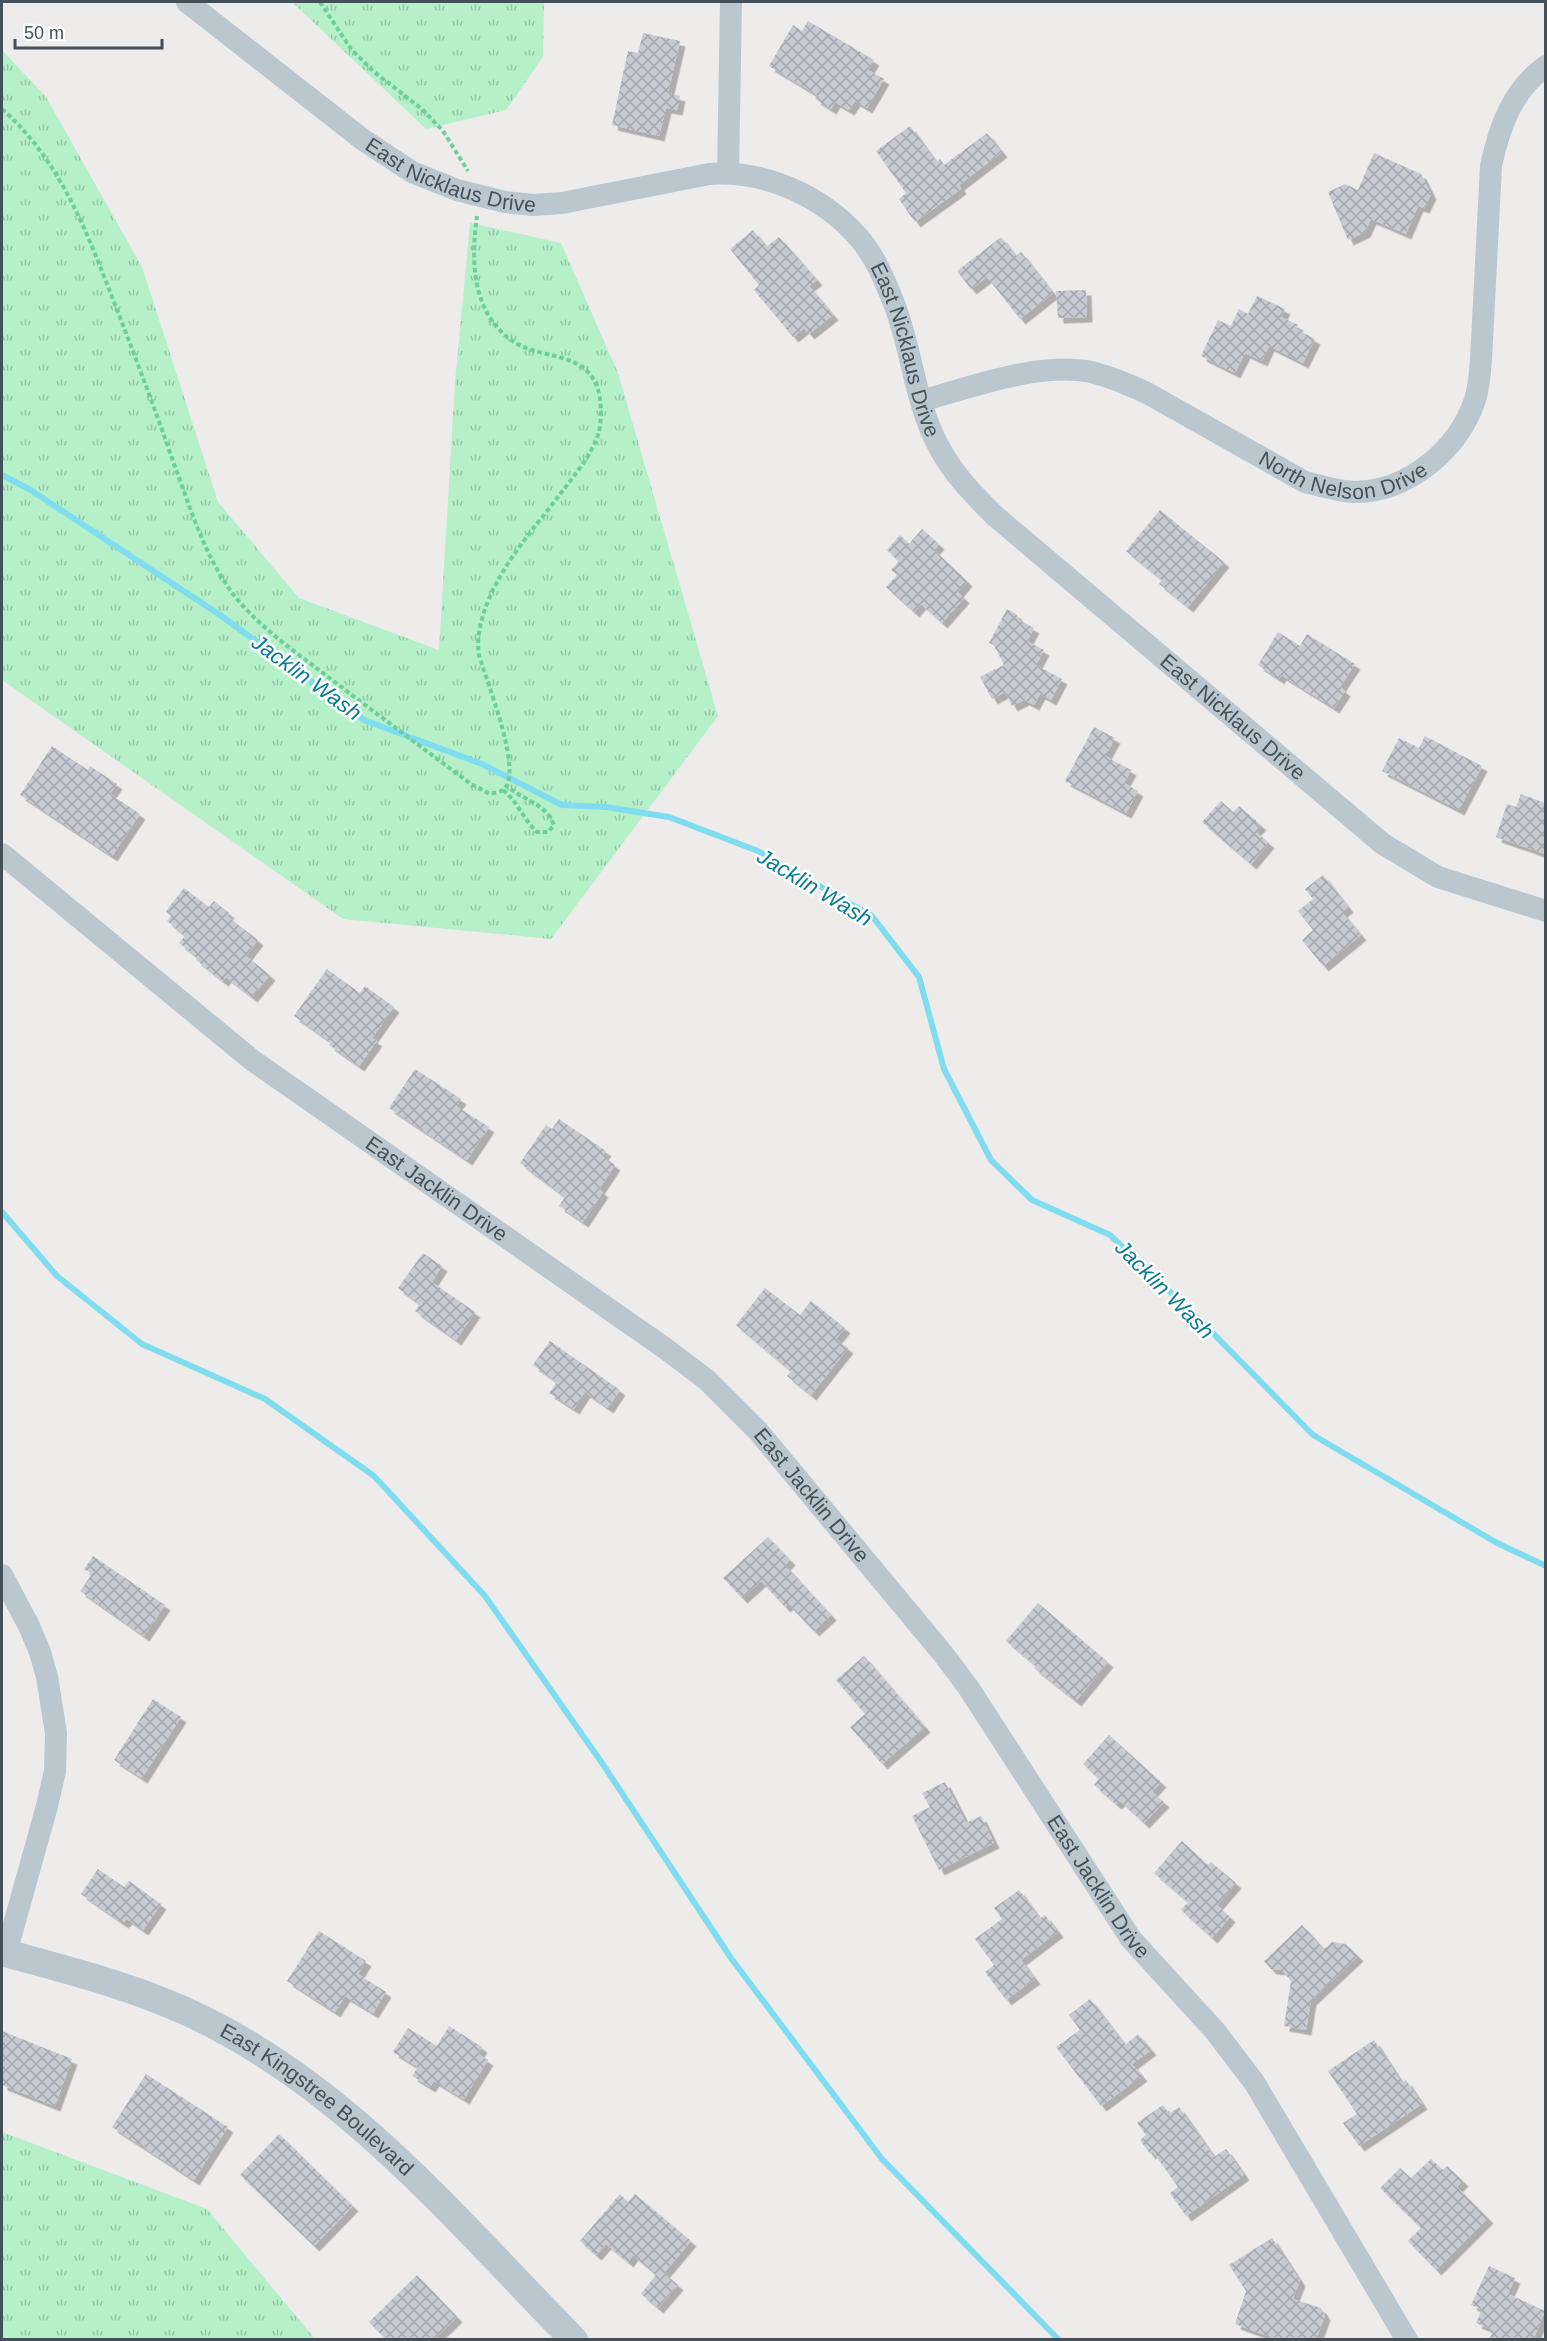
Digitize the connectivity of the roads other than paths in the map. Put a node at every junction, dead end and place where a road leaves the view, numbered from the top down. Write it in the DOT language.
graph roads {
  1 [pos="187,2"];
  2 [pos="731,2"];
  3 [pos="1545,66"];
  4 [pos="728,173"];
  5 [pos="921,401"];
  6 [pos="2,854"];
  7 [pos="1545,911"];
  8 [pos="2,1575"];
  9 [pos="4,1953"];
  10 [pos="574,2340"];
  11 [pos="1407,2340"];
  1 -- 4 [label="street, East Nicklaus Drive"];
  2 -- 4 [label="street"];
  3 -- 5 [label="street, North Nelson Drive"];
  4 -- 5 [label="street, East Nicklaus Drive"];
  5 -- 7 [label="street, East Nicklaus Drive"];
  6 -- 11 [label="street, East Jacklin Drive"];
  8 -- 9 [label="street"];
  9 -- 10 [label="street, East Kingstree Boulevard"];
}
